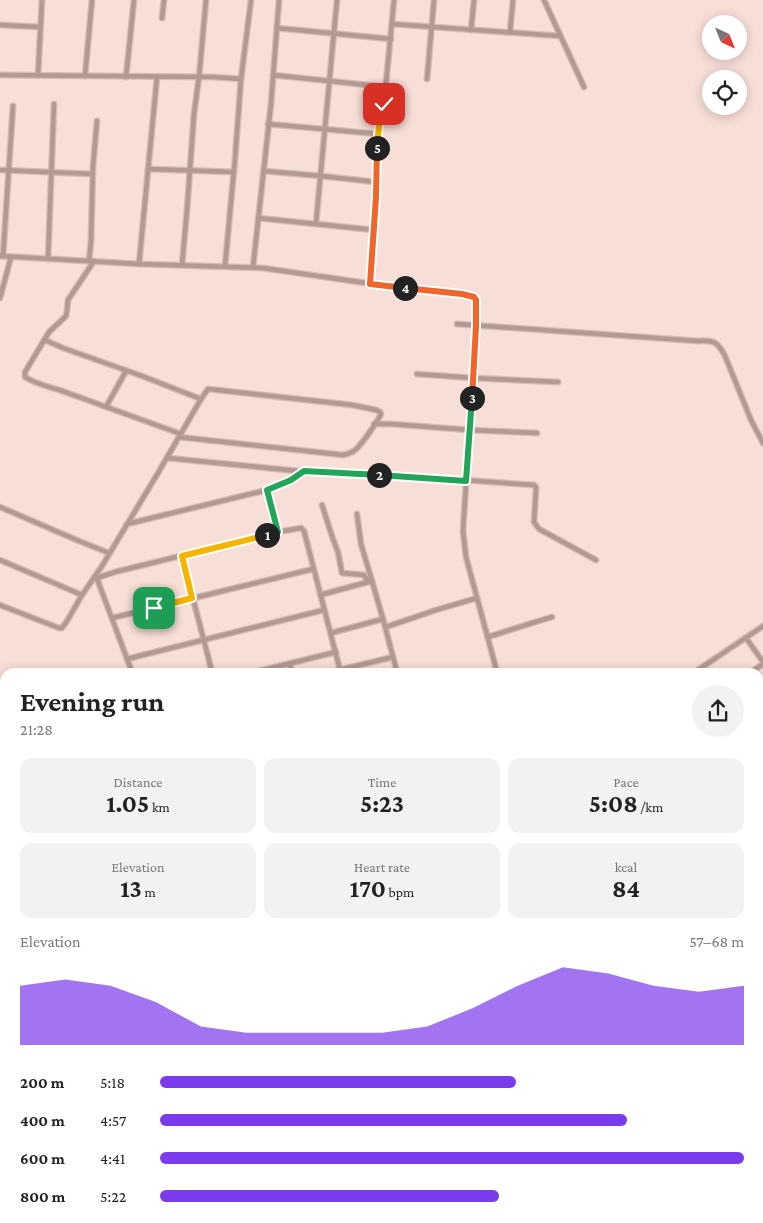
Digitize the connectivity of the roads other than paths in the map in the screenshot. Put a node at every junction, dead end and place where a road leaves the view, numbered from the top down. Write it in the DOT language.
graph roads {
  1 [pos="42,0"];
  2 [pos="92,0"];
  3 [pos="134,0"];
  4 [pos="164,0"];
  5 [pos="206,0"];
  6 [pos="251,0"];
  7 [pos="279,0"];
  8 [pos="337,0"];
  9 [pos="394,0"];
  10 [pos="434,0"];
  11 [pos="474,0"];
  12 [pos="513,0"];
  13 [pos="544,0"];
  14 [pos="162,18"];
  15 [pos="392,24"];
  16 [pos="0,25"];
  17 [pos="40,27"];
  18 [pos="277,28"];
  19 [pos="431,28"];
  20 [pos="471,30"];
  21 [pos="510,32"];
  22 [pos="334,33"];
  23 [pos="560,36"];
  24 [pos="391,39"];
  25 [pos="0,75"];
  26 [pos="38,75"];
  27 [pos="273,75"];
  28 [pos="85,76"];
  29 [pos="126,77"];
  30 [pos="157,77"];
  31 [pos="199,77"];
  32 [pos="241,79"];
  33 [pos="426,79"];
  34 [pos="330,81"];
  35 [pos="386,87"];
  36 [pos="584,87"];
  37 [pos="54,104"];
  38 [pos="13,106"];
  39 [pos="97,121"];
  40 [pos="268,124"];
  41 [pos="325,129"];
  42 [pos="378,134"];
  43 [pos="148,169"];
  44 [pos="0,170"];
  45 [pos="8,170"];
  46 [pos="190,170"];
  47 [pos="264,171"];
  48 [pos="51,172"];
  49 [pos="234,172"];
  50 [pos="93,174"];
  51 [pos="321,176"];
  52 [pos="376,182"];
  53 [pos="258,218"];
  54 [pos="316,223"];
  55 [pos="374,230"];
  56 [pos="1,256"];
  57 [pos="11,257"];
  58 [pos="48,259"];
  59 [pos="91,261"];
  60 [pos="139,264"];
  61 [pos="182,265"];
  62 [pos="225,266"];
  63 [pos="253,267"];
  64 [pos="370,284"];
  65 [pos="0,298"];
  66 [pos="457,324"];
  67 [pos="476,326"];
  68 [pos="44,340"];
  69 [pos="126,371"];
  70 [pos="417,374"];
  71 [pos="473,378"];
  72 [pos="558,382"];
  73 [pos="201,399"];
  74 [pos="106,408"];
  75 [pos="374,424"];
  76 [pos="470,430"];
  77 [pos="537,433"];
  78 [pos="180,436"];
  79 [pos="763,443"];
  80 [pos="167,458"];
  81 [pos="304,471"];
  82 [pos="466,481"];
  83 [pos="267,490"];
  84 [pos="322,504"];
  85 [pos="0,507"];
  86 [pos="357,514"];
  87 [pos="127,524"];
  88 [pos="278,532"];
  89 [pos="109,553"];
  90 [pos="182,556"];
  91 [pos="0,560"];
  92 [pos="596,560"];
  93 [pos="313,569"];
  94 [pos="96,576"];
  95 [pos="370,581"];
  96 [pos="82,595"];
  97 [pos="320,595"];
  98 [pos="192,598"];
  99 [pos="477,598"];
  100 [pos="0,605"];
  101 [pos="324,610"];
  102 [pos="552,617"];
  103 [pos="112,618"];
  104 [pos="383,619"];
  105 [pos="763,626"];
  106 [pos="386,627"];
  107 [pos="331,633"];
  108 [pos="488,638"];
  109 [pos="746,638"];
  110 [pos="203,640"];
  111 [pos="336,652"];
  112 [pos="393,657"];
  113 [pos="128,660"];
  114 [pos="763,663"];
  115 [pos="289,664"];
  116 [pos="131,668"];
  117 [pos="211,668"];
  118 [pos="272,668"];
  119 [pos="290,668"];
  120 [pos="340,668"];
  121 [pos="348,668"];
  122 [pos="397,668"];
  123 [pos="496,668"];
  124 [pos="701,668"];
  1 -- 17 [label="street"];
  2 -- 28 [label="street"];
  3 -- 29 [label="street"];
  4 -- 14 [label="street"];
  5 -- 31 [label="street"];
  6 -- 32 [label="street"];
  7 -- 18 [label="street"];
  8 -- 22 [label="street"];
  9 -- 15 [label="street"];
  10 -- 19 [label="street"];
  11 -- 20 [label="street"];
  12 -- 21 [label="street"];
  13 -- 23 [label="street"];
  15 -- 19 [label="street"];
  15 -- 24 [label="street"];
  16 -- 17 [label="street"];
  17 -- 26 [label="street"];
  18 -- 22 [label="street"];
  18 -- 27 [label="street"];
  19 -- 20 [label="street"];
  19 -- 33 [label="street"];
  20 -- 21 [label="street"];
  21 -- 23 [label="street"];
  22 -- 24 [label="street"];
  22 -- 34 [label="street"];
  23 -- 36 [label="street"];
  24 -- 35 [label="street"];
  25 -- 26 [label="street"];
  26 -- 28 [label="street"];
  27 -- 34 [label="street"];
  27 -- 40 [label="street"];
  28 -- 29 [label="street"];
  29 -- 30 [label="street"];
  30 -- 31 [label="street"];
  30 -- 43 [label="street"];
  31 -- 32 [label="street"];
  31 -- 46 [label="street"];
  32 -- 49 [label="street"];
  34 -- 35 [label="street"];
  34 -- 41 [label="street"];
  35 -- 42 [label="street"];
  37 -- 48 [label="street"];
  38 -- 45 [label="street"];
  39 -- 50 [label="street"];
  40 -- 41 [label="street"];
  40 -- 47 [label="street"];
  41 -- 42 [label="street"];
  41 -- 51 [label="street"];
  42 -- 52 [label="street"];
  43 -- 46 [label="street"];
  43 -- 60 [label="street"];
  44 -- 45 [label="street"];
  45 -- 48 [label="street"];
  45 -- 56 [label="street"];
  46 -- 49 [label="street"];
  46 -- 61 [label="street"];
  47 -- 51 [label="street"];
  47 -- 53 [label="street"];
  48 -- 50 [label="street"];
  48 -- 58 [label="street"];
  49 -- 62 [label="street"];
  50 -- 59 [label="street"];
  51 -- 52 [label="street"];
  51 -- 54 [label="street"];
  52 -- 55 [label="street"];
  53 -- 54 [label="street"];
  53 -- 63 [label="street"];
  54 -- 55 [label="street"];
  55 -- 64 [label="street"];
  56 -- 57 [label="street"];
  57 -- 58 [label="street"];
  57 -- 65 [label="street"];
  58 -- 59 [label="street"];
  59 -- 60 [label="street"];
  59 -- 68 [label="street"];
  60 -- 61 [label="street"];
  61 -- 62 [label="street"];
  62 -- 63 [label="street"];
  63 -- 64 [label="street"];
  64 -- 67 [label="street"];
  66 -- 67 [label="street"];
  67 -- 71 [label="street"];
  67 -- 79 [label="street"];
  68 -- 69 [label="street"];
  68 -- 74 [label="street"];
  69 -- 73 [label="street"];
  69 -- 74 [label="street"];
  70 -- 71 [label="street"];
  71 -- 72 [label="street"];
  71 -- 76 [label="street"];
  73 -- 75 [label="street"];
  73 -- 78 [label="street"];
  74 -- 78 [label="street"];
  75 -- 76 [label="street"];
  75 -- 78 [label="street"];
  76 -- 77 [label="street"];
  76 -- 82 [label="street"];
  78 -- 80 [label="street"];
  80 -- 81 [label="street"];
  80 -- 87 [label="street"];
  81 -- 82 [label="street"];
  81 -- 83 [label="street"];
  82 -- 92 [label="street"];
  82 -- 99 [label="street"];
  83 -- 87 [label="street"];
  83 -- 88 [label="street"];
  84 -- 95 [label="street"];
  85 -- 89 [label="street"];
  86 -- 95 [label="street"];
  87 -- 89 [label="street"];
  88 -- 90 [label="street"];
  88 -- 93 [label="street"];
  89 -- 94 [label="street"];
  90 -- 94 [label="street"];
  90 -- 98 [label="street"];
  91 -- 96 [label="street"];
  93 -- 97 [label="street"];
  93 -- 98 [label="street"];
  94 -- 96 [label="street"];
  94 -- 103 [label="street"];
  95 -- 97 [label="street"];
  95 -- 104 [label="street"];
  96 -- 100 [label="street"];
  97 -- 101 [label="street"];
  98 -- 103 [label="street"];
  98 -- 110 [label="street"];
  99 -- 106 [label="street"];
  99 -- 108 [label="street"];
  101 -- 107 [label="street"];
  101 -- 110 [label="street"];
  102 -- 108 [label="street"];
  103 -- 113 [label="street"];
  104 -- 106 [label="street"];
  104 -- 107 [label="street"];
  105 -- 109 [label="street"];
  106 -- 112 [label="street"];
  107 -- 111 [label="street"];
  108 -- 123 [label="street"];
  109 -- 114 [label="street"];
  109 -- 124 [label="street"];
  110 -- 113 [label="street"];
  110 -- 117 [label="street"];
  111 -- 115 [label="street"];
  111 -- 120 [label="street"];
  112 -- 121 [label="street"];
  112 -- 122 [label="street"];
  113 -- 116 [label="street"];
  115 -- 118 [label="street"];
  115 -- 119 [label="street"];
}
